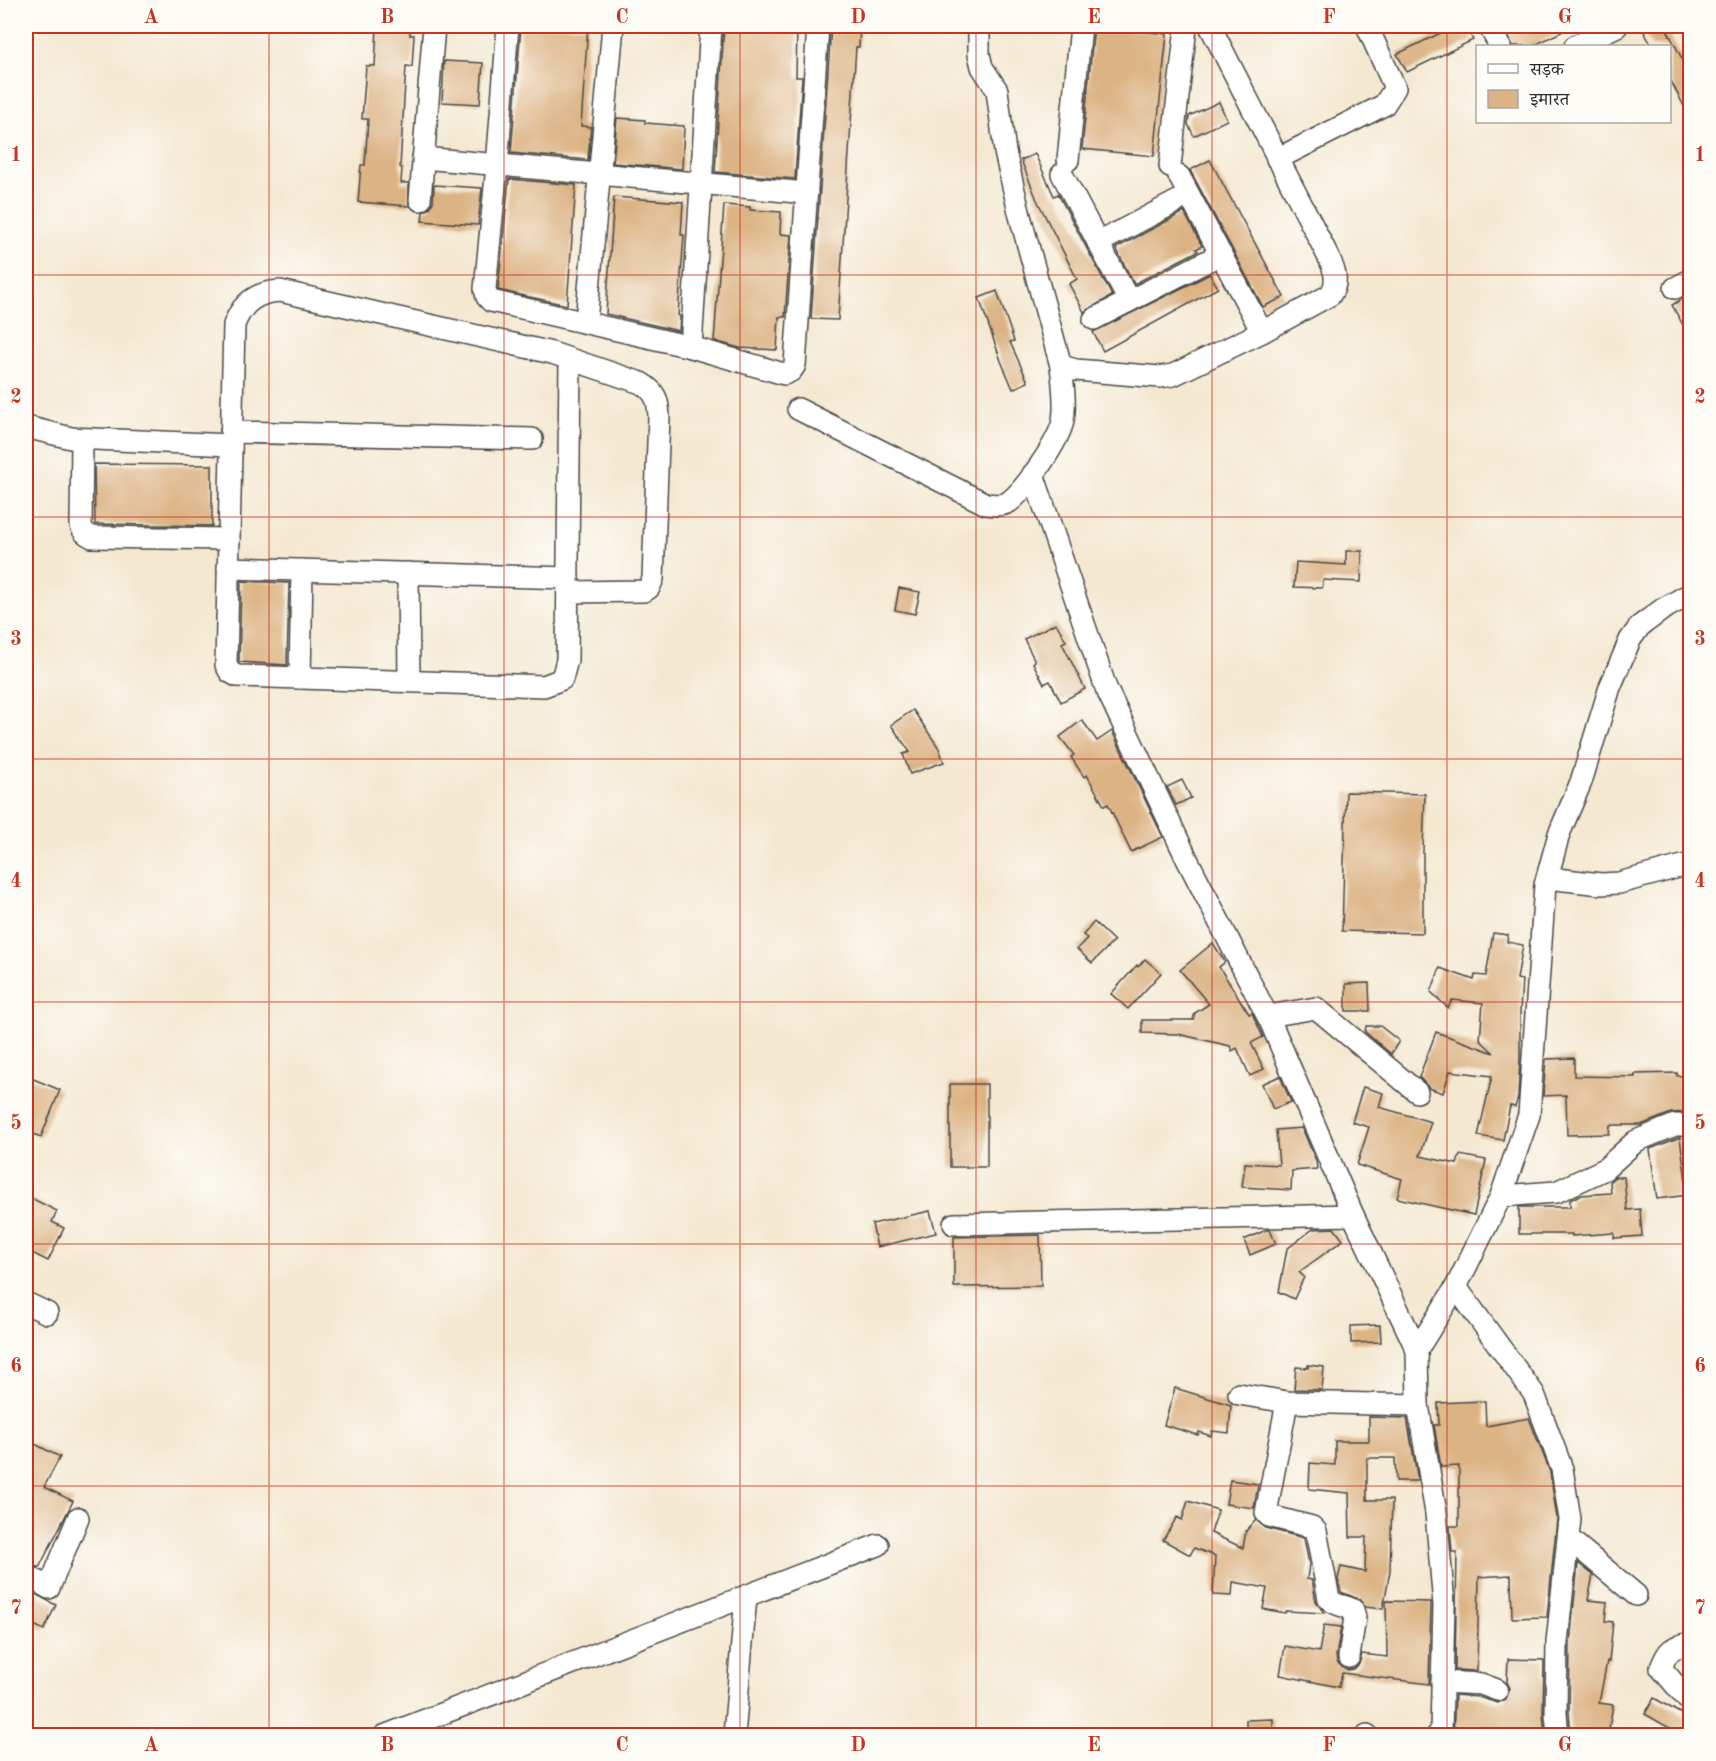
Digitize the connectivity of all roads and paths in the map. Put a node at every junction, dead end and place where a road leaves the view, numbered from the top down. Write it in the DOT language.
graph roads {
  1 [pos="434,26"];
  2 [pos="508,26"];
  3 [pos="613,26"];
  4 [pos="711,26"];
  5 [pos="818,26"];
  6 [pos="979,26"];
  7 [pos="1081,26"];
  8 [pos="1183,26"];
  9 [pos="1210,26"];
  10 [pos="1367,26"];
  11 [pos="1489,26"];
  12 [pos="1602,29"];
  13 [pos="1499,45"];
  14 [pos="1577,45"];
  15 [pos="423,158"];
  16 [pos="1277,159"];
  17 [pos="497,166"];
  18 [pos="599,174"];
  19 [pos="702,183"];
  20 [pos="807,193"];
  21 [pos="1189,195"];
  22 [pos="420,200"];
  23 [pos="1098,243"];
  24 [pos="1221,255"];
  25 [pos="1129,301"];
  26 [pos="1094,319"];
  27 [pos="586,322"];
  28 [pos="1262,332"];
  29 [pos="691,347"];
  30 [pos="570,359"];
  31 [pos="1061,366"];
  32 [pos="798,409"];
  33 [pos="26,427"];
  34 [pos="82,439"];
  35 [pos="231,439"];
  36 [pos="532,439"];
  37 [pos="1037,469"];
  38 [pos="229,539"];
  39 [pos="228,568"];
  40 [pos="302,570"];
  41 [pos="408,573"];
  42 [pos="568,585"];
  43 [pos="1690,594"];
  44 [pos="300,678"];
  45 [pos="409,681"];
  46 [pos="1690,864"];
  47 [pos="1547,878"];
  48 [pos="1268,1016"];
  49 [pos="1417,1092"];
  50 [pos="1690,1125"];
  51 [pos="1501,1196"];
  52 [pos="1353,1215"];
  53 [pos="954,1224"];
  54 [pos="1456,1287"];
  55 [pos="26,1303"];
  56 [pos="47,1313"];
  57 [pos="1417,1350"];
  58 [pos="1239,1394"];
  59 [pos="1287,1402"];
  60 [pos="1418,1405"];
  61 [pos="78,1518"];
  62 [pos="1569,1539"];
  63 [pos="878,1545"];
  64 [pos="26,1575"];
  65 [pos="1635,1595"];
  66 [pos="746,1596"];
  67 [pos="1690,1643"];
  68 [pos="1349,1657"];
  69 [pos="1442,1682"];
  70 [pos="1497,1690"];
  71 [pos="1690,1702"];
  72 [pos="384,1736"];
  73 [pos="734,1736"];
  74 [pos="1437,1736"];
  75 [pos="1558,1736"];
  1 -- 15 [label="street"];
  2 -- 17 [label="street"];
  3 -- 18 [label="street"];
  4 -- 19 [label="street"];
  5 -- 20 [label="street"];
  6 -- 31 [label="street"];
  7 -- 23 [label="street"];
  8 -- 21 [label="street"];
  9 -- 16 [label="street"];
  10 -- 16 [label="street"];
  11 -- 13 [label="street"];
  12 -- 14 [label="street"];
  15 -- 17 [label="street"];
  15 -- 22 [label="street"];
  16 -- 28 [label="street"];
  17 -- 18 [label="street"];
  17 -- 27 [label="street"];
  18 -- 19 [label="street"];
  18 -- 27 [label="street"];
  19 -- 20 [label="street"];
  19 -- 29 [label="street"];
  20 -- 29 [label="street"];
  21 -- 23 [label="street"];
  21 -- 24 [label="street"];
  23 -- 25 [label="street"];
  24 -- 25 [label="street"];
  24 -- 28 [label="street"];
  25 -- 26 [label="street"];
  27 -- 29 [label="street"];
  28 -- 31 [label="street"];
  30 -- 35 [label="street"];
  30 -- 42 [label="street"];
  30 -- 42 [label="street"];
  31 -- 37 [label="street"];
  32 -- 37 [label="street"];
  33 -- 34 [label="street"];
  34 -- 35 [label="street"];
  34 -- 38 [label="street"];
  35 -- 36 [label="street"];
  35 -- 38 [label="street"];
  37 -- 48 [label="street"];
  38 -- 39 [label="street"];
  39 -- 40 [label="street"];
  39 -- 44 [label="street"];
  40 -- 41 [label="street"];
  40 -- 44 [label="street"];
  41 -- 42 [label="street"];
  41 -- 45 [label="street"];
  42 -- 45 [label="street"];
  43 -- 47 [label="street"];
  44 -- 45 [label="street"];
  46 -- 47 [label="street"];
  47 -- 51 [label="street"];
  48 -- 49 [label="street"];
  48 -- 52 [label="street"];
  50 -- 51 [label="street"];
  51 -- 54 [label="street"];
  52 -- 53 [label="street"];
  52 -- 57 [label="street"];
  54 -- 57 [label="street"];
  54 -- 62 [label="street"];
  55 -- 56 [label="street"];
  57 -- 60 [label="street"];
  58 -- 59 [label="street"];
  59 -- 60 [label="street"];
  59 -- 68 [label="street"];
  60 -- 69 [label="street"];
  61 -- 64 [label="street"];
  62 -- 65 [label="street"];
  62 -- 75 [label="street"];
  63 -- 66 [label="street"];
  66 -- 72 [label="street"];
  66 -- 73 [label="street"];
  67 -- 71 [label="street"];
  69 -- 70 [label="street"];
  69 -- 74 [label="street"];
}
